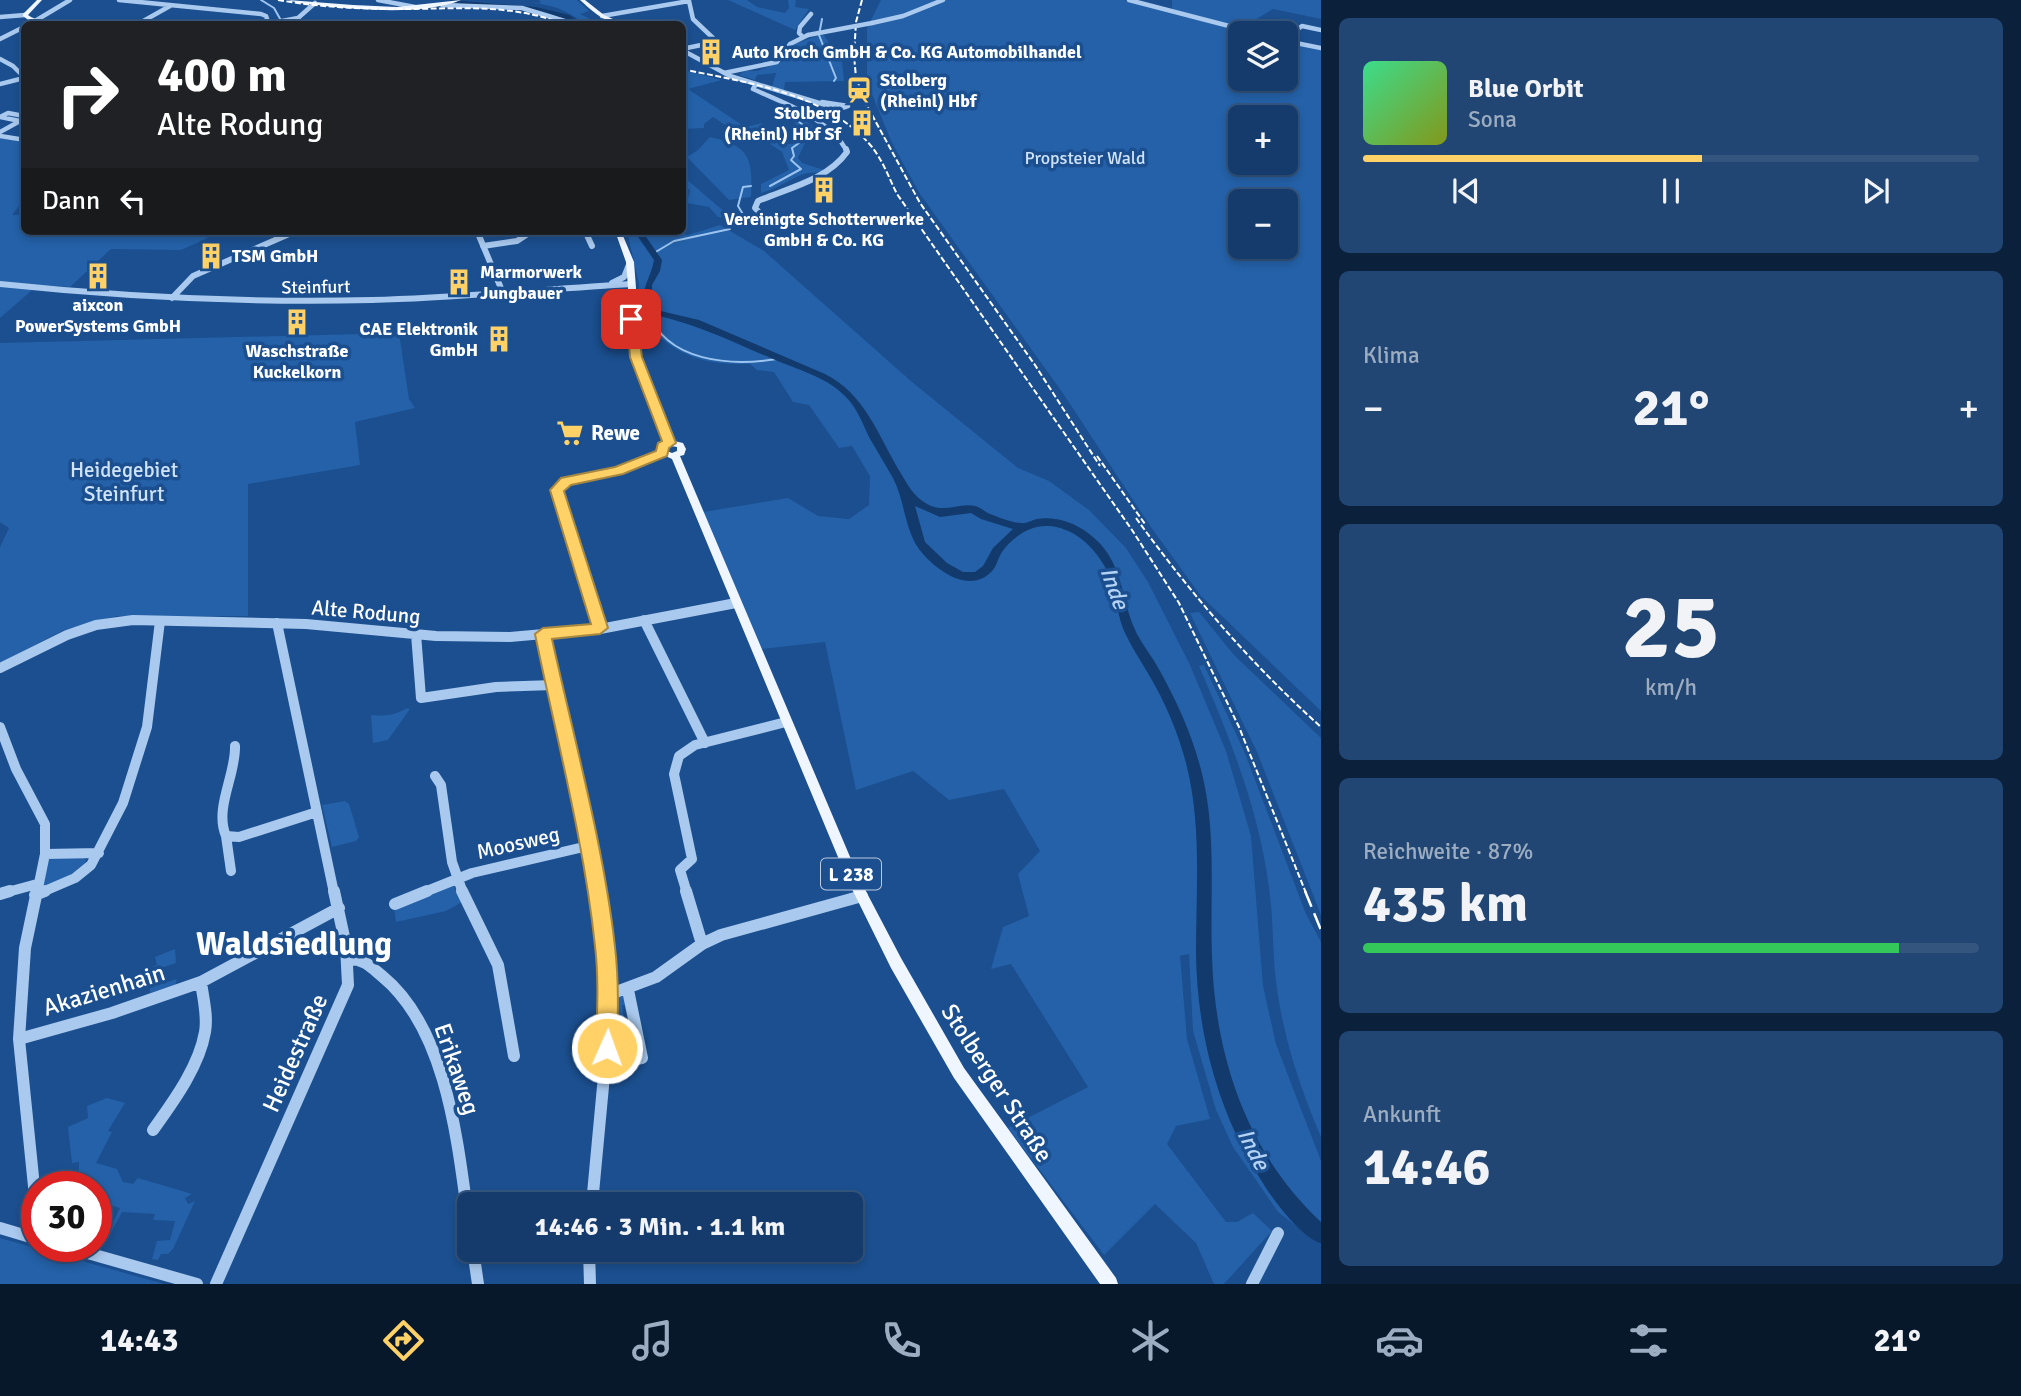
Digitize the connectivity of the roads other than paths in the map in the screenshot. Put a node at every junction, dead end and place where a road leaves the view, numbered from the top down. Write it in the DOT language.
graph roads {
  1 [pos="40,0"];
  2 [pos="71,0"];
  3 [pos="120,0"];
  4 [pos="290,0"];
  5 [pos="378,0"];
  6 [pos="582,0"];
  7 [pos="943,0"];
  8 [pos="1129,0"];
  9 [pos="456,1"];
  10 [pos="689,1"];
  11 [pos="315,3"];
  12 [pos="442,5"];
  13 [pos="170,6"];
  14 [pos="415,7"];
  15 [pos="811,14"];
  16 [pos="25,15"];
  17 [pos="602,16"];
  18 [pos="0,17"];
  19 [pos="148,19"];
  20 [pos="31,21"];
  21 [pos="36,21"];
  22 [pos="144,21"];
  23 [pos="266,21"];
  24 [pos="277,21"];
  25 [pos="567,21"];
  26 [pos="614,21"];
  27 [pos="1228,26"];
  28 [pos="21,28"];
  29 [pos="1298,29"];
  30 [pos="1321,30"];
  31 [pos="10,34"];
  32 [pos="806,36"];
  33 [pos="21,37"];
  34 [pos="0,39"];
  35 [pos="1298,42"];
  36 [pos="1321,48"];
  37 [pos="686,49"];
  38 [pos="686,52"];
  39 [pos="0,59"];
  40 [pos="21,73"];
  41 [pos="724,73"];
  42 [pos="21,77"];
  43 [pos="0,84"];
  44 [pos="755,84"];
  45 [pos="822,102"];
  46 [pos="21,119"];
  47 [pos="0,134"];
  48 [pos="19,139"];
  49 [pos="762,216"];
  50 [pos="287,235"];
  51 [pos="479,235"];
  52 [pos="526,235"];
  53 [pos="587,235"];
  54 [pos="620,235"];
  55 [pos="483,246"];
  56 [pos="592,246"];
  57 [pos="630,262"];
  58 [pos="0,284"];
  59 [pos="632,284"];
  60 [pos="606,285"];
  61 [pos="503,293"];
  62 [pos="172,298"];
  63 [pos="670,443"];
  64 [pos="663,453"];
  65 [pos="675,456"];
  66 [pos="736,604"];
  67 [pos="644,620"];
  68 [pos="160,621"];
  69 [pos="277,623"];
  70 [pos="600,628"];
  71 [pos="416,634"];
  72 [pos="543,634"];
  73 [pos="0,668"];
  74 [pos="554,685"];
  75 [pos="786,722"];
  76 [pos="0,727"];
  77 [pos="705,743"];
  78 [pos="234,746"];
  79 [pos="435,776"];
  80 [pos="317,812"];
  81 [pos="226,836"];
  82 [pos="588,846"];
  83 [pos="99,853"];
  84 [pos="45,854"];
  85 [pos="231,871"];
  86 [pos="457,880"];
  87 [pos="36,890"];
  88 [pos="0,894"];
  89 [pos="862,896"];
  90 [pos="395,904"];
  91 [pos="339,908"];
  92 [pos="702,944"];
  93 [pos="350,959"];
  94 [pos="201,982"];
  95 [pos="628,989"];
  96 [pos="608,995"];
  97 [pos="19,1039"];
  98 [pos="514,1056"];
  99 [pos="606,1064"];
  100 [pos="153,1130"];
  101 [pos="32,1171"];
  102 [pos="464,1192"];
  103 [pos="593,1192"];
  104 [pos="0,1228"];
  105 [pos="21,1233"];
  106 [pos="1278,1233"];
  107 [pos="112,1260"];
  108 [pos="475,1262"];
  109 [pos="589,1262"];
  110 [pos="197,1284"];
  111 [pos="216,1284"];
  112 [pos="478,1284"];
  113 [pos="590,1284"];
  114 [pos="1110,1284"];
  115 [pos="1252,1284"];
  1 -- 16 [label="main road"];
  2 -- 21 [label="street"];
  3 -- 13 [label="street"];
  4 -- 11 [label="main road"];
  5 -- 14 [label="street"];
  6 -- 17 [label="main road"];
  7 -- 32 [label="street, bridge"];
  8 -- 27 [label="street"];
  9 -- 12 [label="main road"];
  10 -- 17 [label="street"];
  10 -- 37 [label="street"];
  11 -- 14 [label="main road"];
  11 -- 24 [label="street"];
  12 -- 14 [label="main road"];
  12 -- 25 [label="street"];
  13 -- 19 [label="street"];
  13 -- 23 [label="street"];
  15 -- 32 [label="street"];
  16 -- 18 [label="street"];
  16 -- 20 [label="main road"];
  17 -- 26 [label="main road"];
  19 -- 22 [label="street"];
  28 -- 31 [label="street"];
  29 -- 30 [label="street"];
  31 -- 33 [label="street"];
  31 -- 34 [label="street"];
  32 -- 41 [label="street"];
  35 -- 36 [label="street"];
  38 -- 41 [label="street"];
  39 -- 40 [label="street"];
  41 -- 44 [label="street"];
  42 -- 43 [label="street"];
  44 -- 45 [label="street"];
  44 -- 49 [label="street"];
  46 -- 47 [label="street"];
  47 -- 48 [label="street"];
  50 -- 62 [label="street"];
  51 -- 55 [label="street"];
  52 -- 55 [label="street"];
  53 -- 56 [label="street"];
  54 -- 57 [label="main road, L 238"];
  55 -- 61 [label="street"];
  57 -- 59 [label="main road, L 238"];
  57 -- 60 [label="street"];
  58 -- 62 [label="street, Steinfurt"];
  59 -- 60 [label="street, Steinfurt"];
  59 -- 63 [label="main road, L 238"];
  60 -- 61 [label="street, Steinfurt"];
  61 -- 62 [label="street, Steinfurt"];
  63 -- 64 [label="main road"];
  63 -- 65 [label="main road, L 238"];
  64 -- 65 [label="main road"];
  64 -- 70 [label="street"];
  65 -- 66 [label="main road, Stolberger Straße / L 238"];
  66 -- 67 [label="street, Alte Rodung"];
  66 -- 75 [label="main road, Stolberger Straße / L 238"];
  67 -- 70 [label="street, Alte Rodung"];
  67 -- 77 [label="street"];
  68 -- 69 [label="street, Alte Rodung"];
  68 -- 73 [label="street, Alte Rodung"];
  68 -- 83 [label="street"];
  69 -- 71 [label="street, Alte Rodung"];
  69 -- 80 [label="street, Heidestraße"];
  70 -- 72 [label="street, Alte Rodung"];
  71 -- 72 [label="street, Alte Rodung"];
  71 -- 74 [label="street"];
  72 -- 74 [label="street"];
  74 -- 82 [label="street"];
  75 -- 77 [label="street"];
  75 -- 89 [label="main road, Stolberger Straße / L 238"];
  76 -- 84 [label="street, Akazienhain"];
  77 -- 92 [label="street"];
  78 -- 81 [label="street"];
  79 -- 86 [label="street, Moosweg"];
  80 -- 81 [label="street"];
  80 -- 91 [label="street, Heidestraße"];
  81 -- 85 [label="street"];
  82 -- 86 [label="street, Moosweg"];
  82 -- 96 [label="street"];
  83 -- 84 [label="street"];
  83 -- 87 [label="street"];
  84 -- 87 [label="street, Akazienhain"];
  86 -- 90 [label="street, Moosweg"];
  86 -- 98 [label="street, Moosweg"];
  87 -- 88 [label="street"];
  87 -- 97 [label="street, Akazienhain"];
  89 -- 92 [label="street"];
  89 -- 114 [label="main road, Stolberger Straße / L 238"];
  91 -- 93 [label="street, Heidestraße"];
  91 -- 94 [label="street, Akazienhain"];
  92 -- 95 [label="street"];
  93 -- 102 [label="street, Erikaweg"];
  93 -- 111 [label="street, Heidestraße"];
  94 -- 97 [label="street, Akazienhain"];
  94 -- 100 [label="street"];
  95 -- 96 [label="street"];
  95 -- 99 [label="street"];
  96 -- 99 [label="street"];
  97 -- 101 [label="street, Akazienhain"];
  99 -- 103 [label="street"];
  104 -- 105 [label="street"];
  106 -- 115 [label="street"];
  107 -- 110 [label="street"];
  108 -- 112 [label="street"];
  109 -- 113 [label="street"];
}
